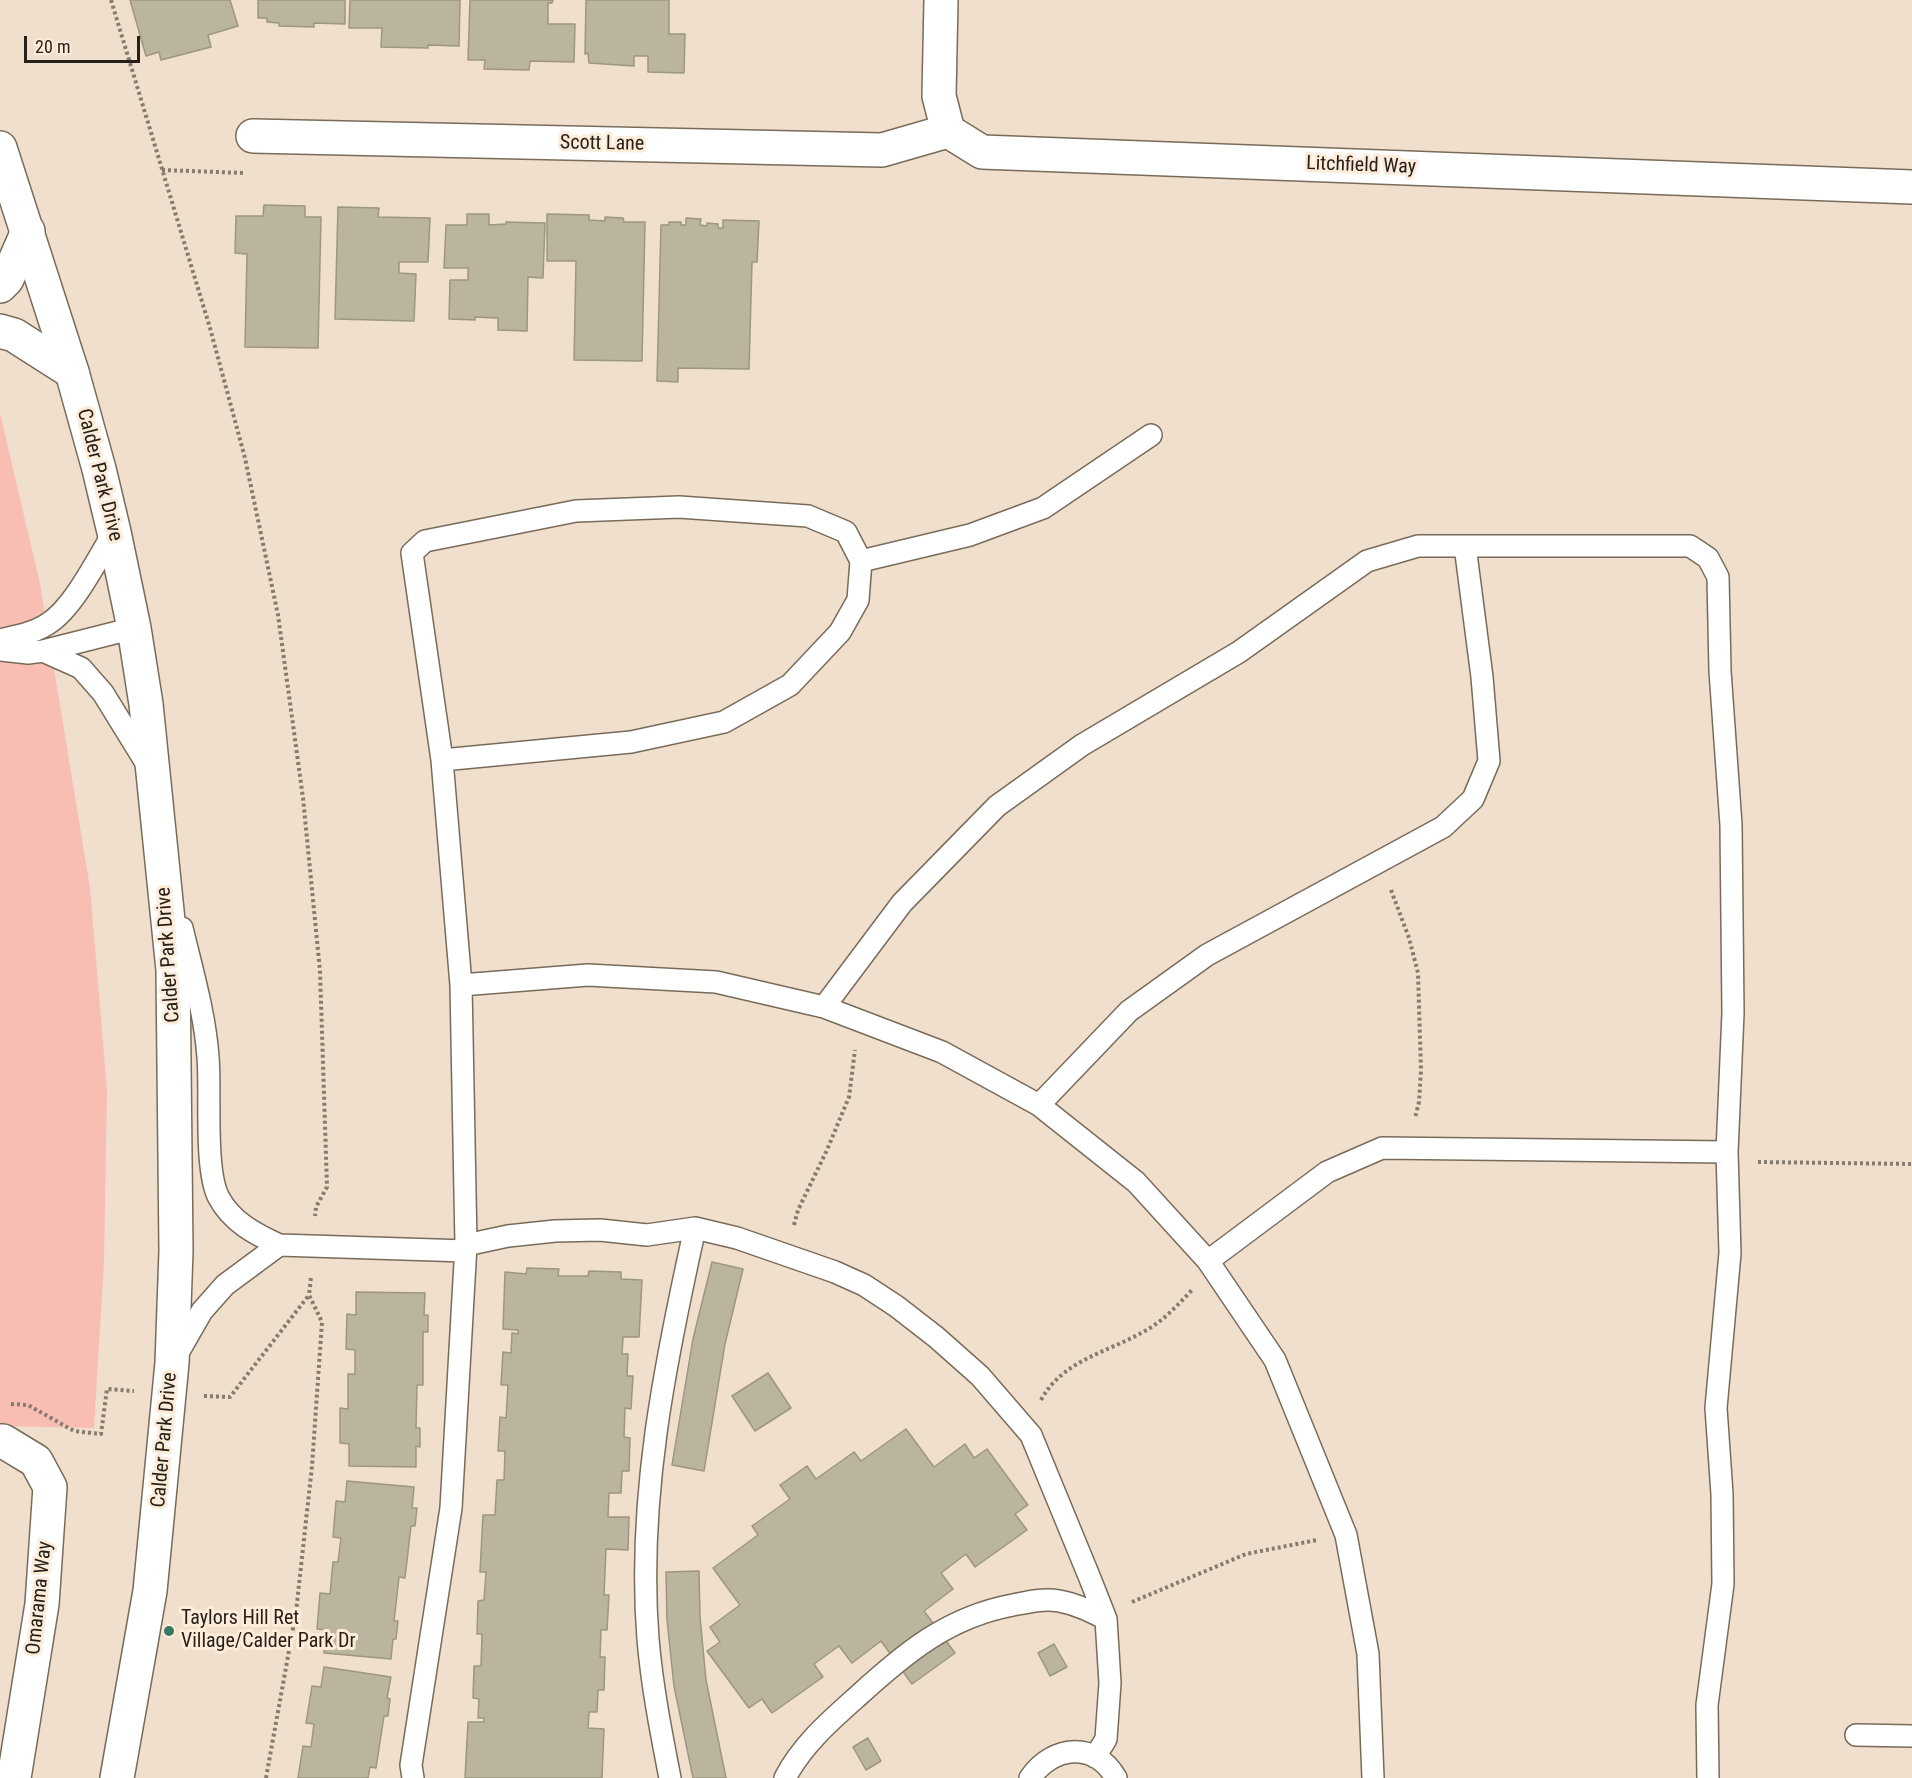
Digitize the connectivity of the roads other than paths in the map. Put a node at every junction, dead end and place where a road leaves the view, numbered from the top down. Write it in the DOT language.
graph roads {
  1 [pos="941,0"];
  2 [pos="948,131"];
  3 [pos="253,136"];
  4 [pos="0,148"];
  5 [pos="1912,187"];
  6 [pos="28,231"];
  7 [pos="0,286"];
  8 [pos="0,331"];
  9 [pos="72,372"];
  10 [pos="1151,435"];
  11 [pos="114,532"];
  12 [pos="1465,546"];
  13 [pos="861,561"];
  14 [pos="134,628"];
  15 [pos="0,640"];
  16 [pos="0,650"];
  17 [pos="43,651"];
  18 [pos="442,760"];
  19 [pos="153,775"];
  20 [pos="161,840"];
  21 [pos="461,985"];
  22 [pos="824,1007"];
  23 [pos="1039,1105"];
  24 [pos="1727,1157"];
  25 [pos="695,1228"];
  26 [pos="279,1245"];
  27 [pos="466,1248"];
  28 [pos="1211,1265"];
  29 [pos="172,1363"];
  30 [pos="0,1441"];
  31 [pos="1106,1619"];
  32 [pos="1856,1735"];
  33 [pos="1912,1736"];
  34 [pos="1095,1756"];
  35 [pos="14,1778"];
  36 [pos="117,1778"];
  37 [pos="413,1778"];
  38 [pos="670,1778"];
  39 [pos="785,1778"];
  40 [pos="1030,1778"];
  41 [pos="1116,1778"];
  42 [pos="1373,1778"];
  43 [pos="1708,1778"];
  1 -- 2 [label="street"];
  2 -- 3 [label="street, Scott Lane"];
  2 -- 5 [label="street, Litchfield Way"];
  4 -- 6 [label="street, Calder Park Drive"];
  6 -- 7 [label="street"];
  6 -- 9 [label="street, Calder Park Drive"];
  8 -- 9 [label="street"];
  9 -- 11 [label="street, Calder Park Drive"];
  10 -- 13 [label="lane"];
  11 -- 14 [label="street, Calder Park Drive"];
  11 -- 15 [label="lane"];
  12 -- 22 [label="lane"];
  12 -- 23 [label="lane"];
  12 -- 24 [label="lane"];
  13 -- 18 [label="lane"];
  13 -- 18 [label="lane"];
  14 -- 17 [label="lane"];
  14 -- 19 [label="street, Calder Park Drive"];
  16 -- 17 [label="lane"];
  17 -- 19 [label="lane"];
  18 -- 21 [label="lane"];
  19 -- 20 [label="street, Calder Park Drive"];
  20 -- 26 [label="lane"];
  20 -- 29 [label="street, Calder Park Drive"];
  21 -- 22 [label="lane"];
  21 -- 27 [label="lane"];
  22 -- 23 [label="lane"];
  23 -- 28 [label="lane"];
  24 -- 28 [label="lane"];
  24 -- 43 [label="lane"];
  25 -- 27 [label="lane"];
  25 -- 31 [label="lane"];
  25 -- 38 [label="lane"];
  26 -- 27 [label="lane"];
  26 -- 29 [label="lane"];
  27 -- 37 [label="lane"];
  28 -- 42 [label="lane"];
  29 -- 36 [label="street, Calder Park Drive"];
  30 -- 35 [label="street, Omarama Way"];
  31 -- 34 [label="lane"];
  31 -- 39 [label="lane"];
  32 -- 33 [label="lane"];
  34 -- 40 [label="lane"];
  34 -- 41 [label="lane"];
}
